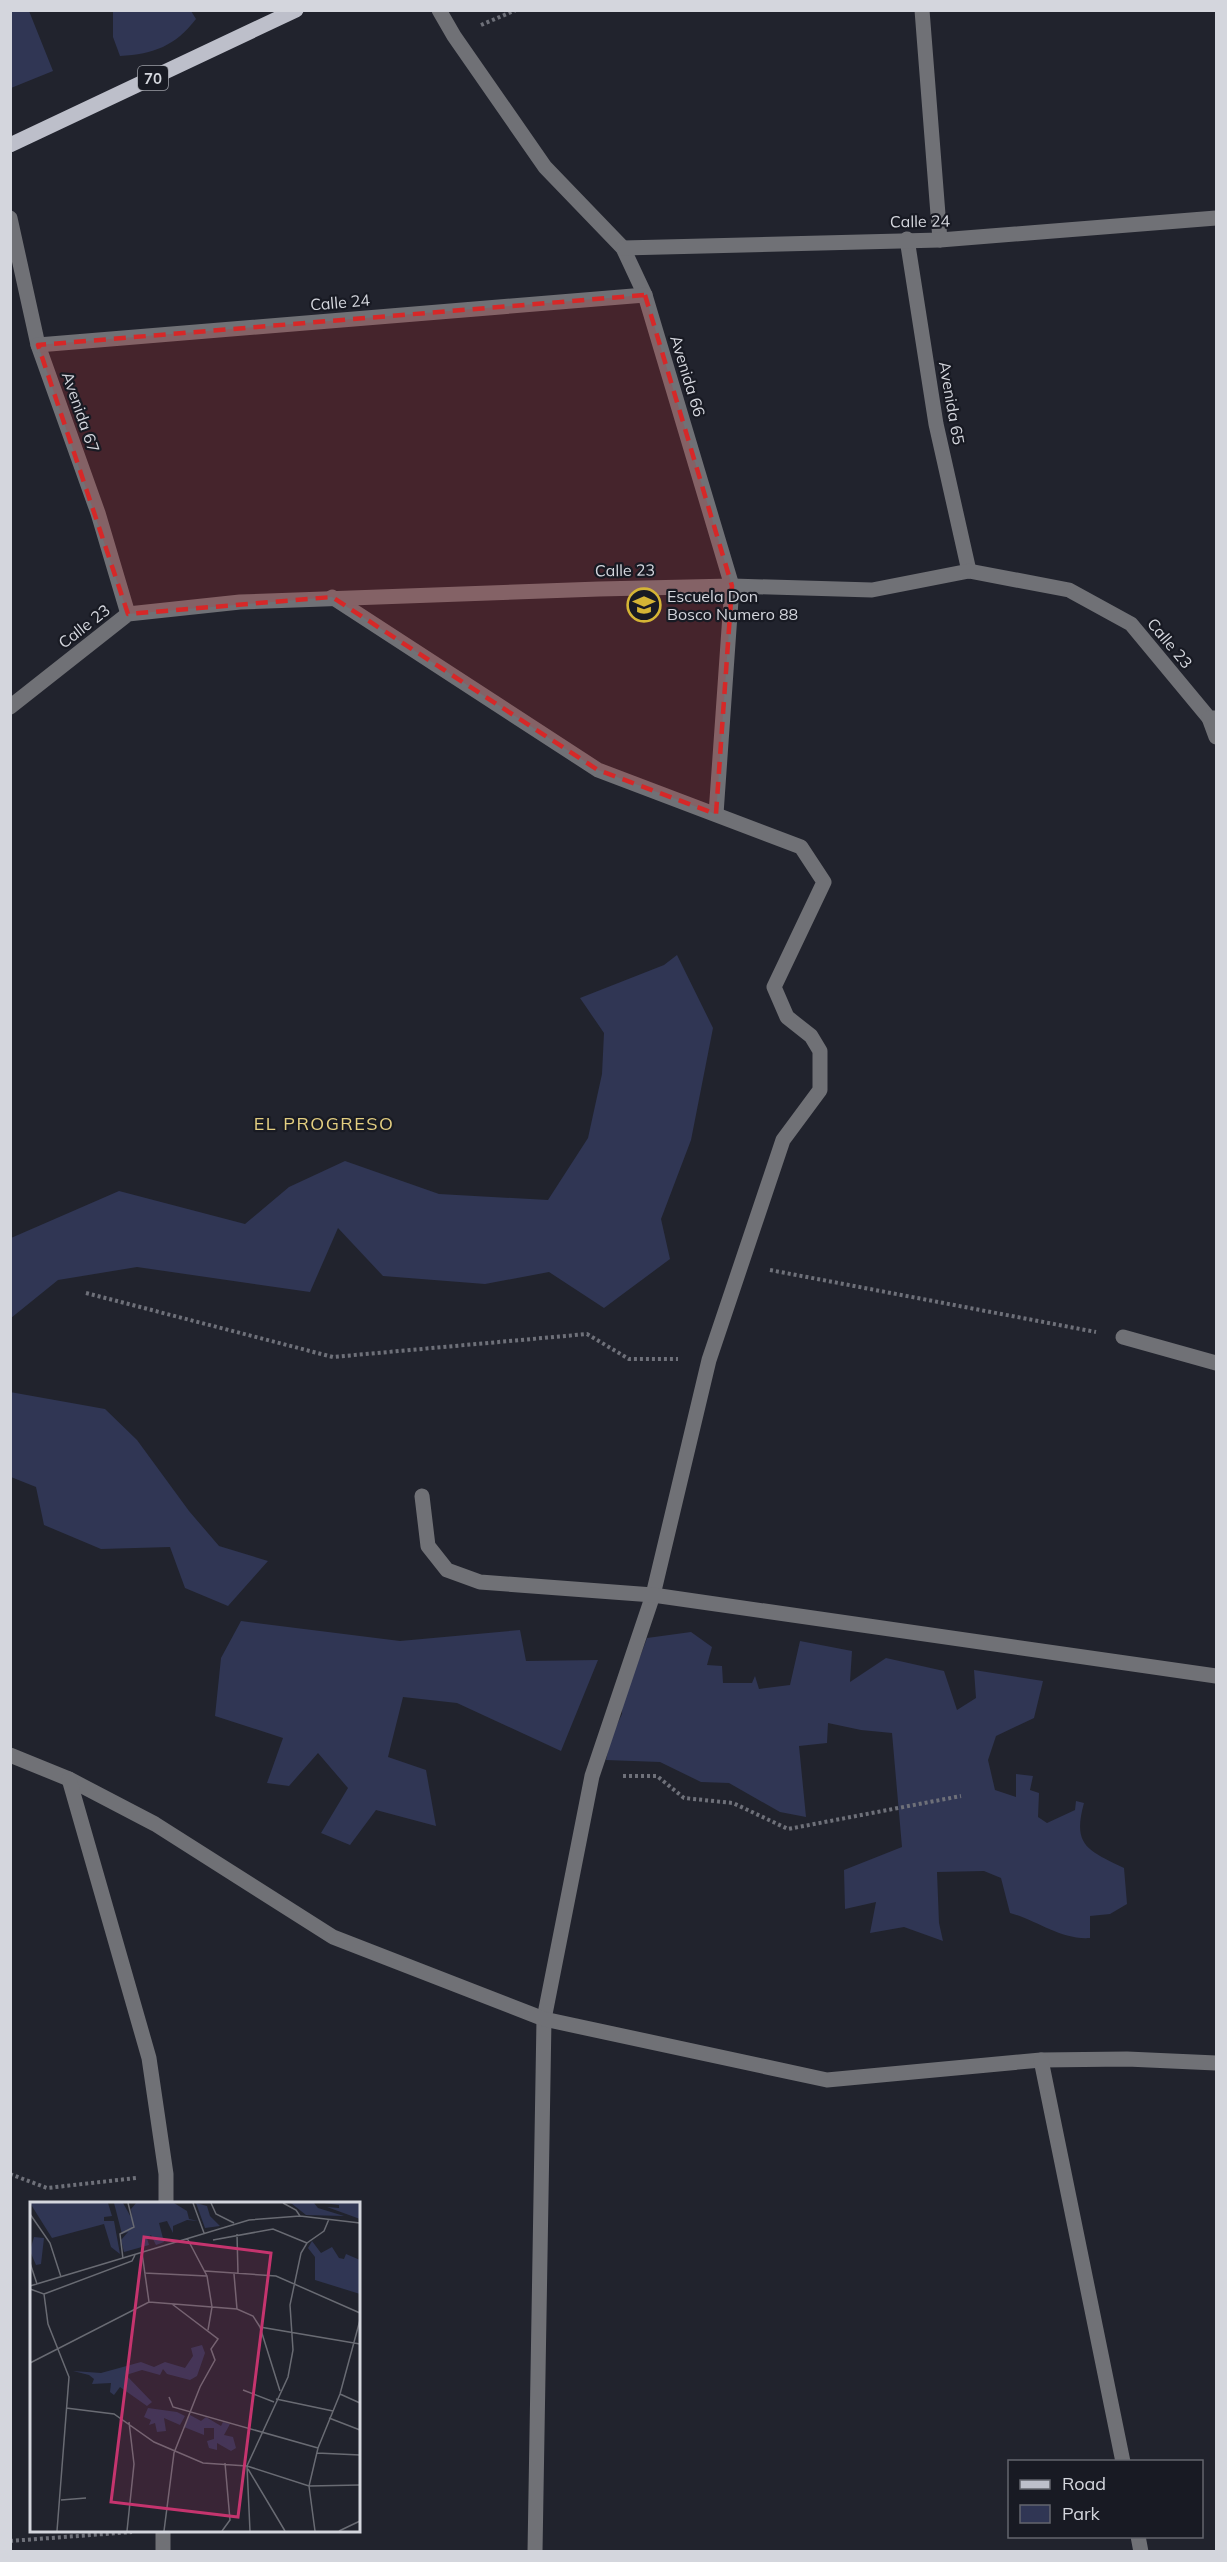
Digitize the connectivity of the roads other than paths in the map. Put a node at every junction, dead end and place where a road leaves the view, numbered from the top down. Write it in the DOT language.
graph roads {
  1 [pos="296,10"];
  2 [pos="440,10"];
  3 [pos="922,10"];
  4 [pos="10,145"];
  5 [pos="1216,218"];
  6 [pos="10,219"];
  7 [pos="907,239"];
  8 [pos="940,240"];
  9 [pos="623,248"];
  10 [pos="645,295"];
  11 [pos="39,345"];
  12 [pos="969,572"];
  13 [pos="732,586"];
  14 [pos="332,597"];
  15 [pos="128,614"];
  16 [pos="10,707"];
  17 [pos="1213,718"];
  18 [pos="1216,737"];
  19 [pos="716,814"];
  20 [pos="1123,1337"];
  21 [pos="1216,1363"];
  22 [pos="422,1496"];
  23 [pos="653,1594"];
  24 [pos="1216,1676"];
  25 [pos="10,1755"];
  26 [pos="69,1779"];
  27 [pos="544,2019"];
  28 [pos="1041,2060"];
  29 [pos="1216,2062"];
  30 [pos="166,2202"];
  31 [pos="1123,2460"];
  32 [pos="163,2532"];
  33 [pos="163,2552"];
  34 [pos="535,2552"];
  1 -- 4 [label="main road, 70"];
  2 -- 9 [label="street, Avenida 66"];
  3 -- 8 [label="street"];
  5 -- 8 [label="street, Calle 24"];
  6 -- 11 [label="street, Avenida 67"];
  7 -- 8 [label="street, Calle 24"];
  7 -- 9 [label="street, Calle 24"];
  7 -- 12 [label="street, Avenida 65"];
  9 -- 10 [label="street, Avenida 66"];
  10 -- 11 [label="street, Calle 24"];
  10 -- 13 [label="street, Avenida 66"];
  11 -- 15 [label="street, Avenida 67"];
  12 -- 13 [label="street, Calle 23"];
  12 -- 17 [label="street, Calle 23"];
  13 -- 14 [label="street, Calle 23"];
  13 -- 19 [label="street, Avenida 66"];
  14 -- 15 [label="street, Calle 23"];
  14 -- 19 [label="street"];
  15 -- 16 [label="street, Calle 23"];
  17 -- 18 [label="street"];
  19 -- 23 [label="street"];
  20 -- 21 [label="street"];
  22 -- 23 [label="street"];
  23 -- 24 [label="street"];
  23 -- 27 [label="street"];
  25 -- 26 [label="street"];
  26 -- 27 [label="street"];
  26 -- 30 [label="street"];
  27 -- 28 [label="street"];
  27 -- 34 [label="street"];
  28 -- 29 [label="street"];
  28 -- 31 [label="street"];
  32 -- 33 [label="street"];
}
